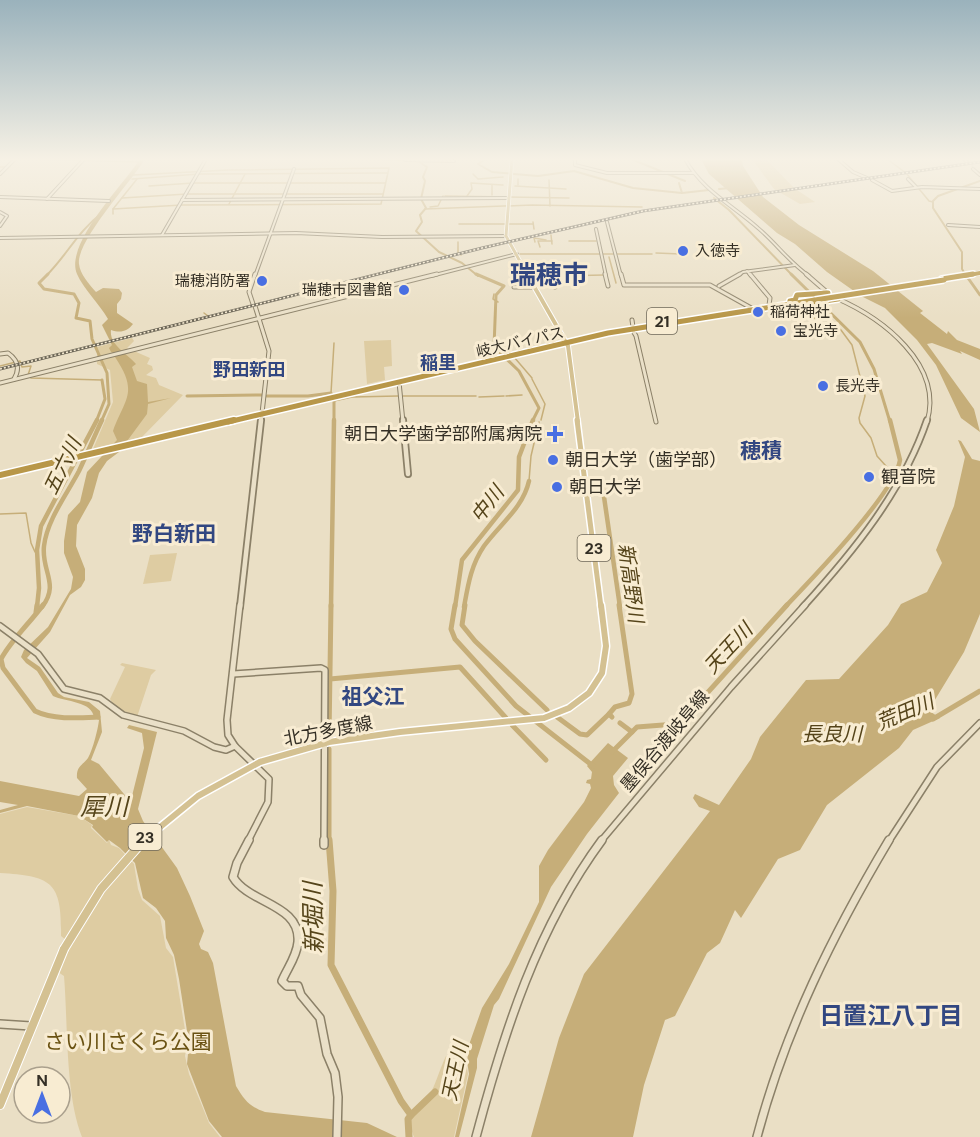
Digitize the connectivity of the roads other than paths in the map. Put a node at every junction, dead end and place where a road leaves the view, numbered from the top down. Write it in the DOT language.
graph roads {
  1 [pos="0,212"];
  2 [pos="175,212"];
  3 [pos="277,212"];
  4 [pos="506,212"];
  5 [pos="738,212"];
  6 [pos="607,222"];
  7 [pos="948,225"];
  8 [pos="0,226"];
  9 [pos="980,227"];
  10 [pos="596,229"];
  11 [pos="269,233"];
  12 [pos="162,235"];
  13 [pos="505,236"];
  14 [pos="0,238"];
  15 [pos="516,254"];
  16 [pos="794,265"];
  17 [pos="555,268"];
  18 [pos="747,271"];
  19 [pos="980,274"];
  20 [pos="624,285"];
  21 [pos="609,286"];
  22 [pos="718,286"];
  23 [pos="514,287"];
  24 [pos="535,287"];
  25 [pos="555,287"];
  26 [pos="829,294"];
  27 [pos="837,299"];
  28 [pos="795,300"];
  29 [pos="813,300"];
  30 [pos="784,303"];
  31 [pos="769,305"];
  32 [pos="751,308"];
  33 [pos="260,319"];
  34 [pos="632,320"];
  35 [pos="633,328"];
  36 [pos="566,342"];
  37 [pos="0,354"];
  38 [pos="493,359"];
  39 [pos="15,379"];
  40 [pos="399,382"];
  41 [pos="0,383"];
  42 [pos="334,396"];
  43 [pos="263,412"];
  44 [pos="656,422"];
  45 [pos="0,474"];
  46 [pos="408,474"];
  47 [pos="0,626"];
  48 [pos="233,674"];
  49 [pos="541,718"];
  50 [pos="980,723"];
  51 [pos="324,744"];
  52 [pos="235,746"];
  53 [pos="260,762"];
  54 [pos="324,845"];
  55 [pos="0,1024"];
  56 [pos="32,1026"];
  57 [pos="0,1105"];
  58 [pos="337,1137"];
  59 [pos="476,1137"];
  60 [pos="756,1137"];
  1 -- 8 [label="street"];
  2 -- 12 [label="street"];
  3 -- 11 [label="street"];
  4 -- 13 [label="main road"];
  5 -- 16 [label="street"];
  6 -- 20 [label="street"];
  7 -- 9 [label="street"];
  10 -- 21 [label="street"];
  11 -- 12 [label="street"];
  11 -- 13 [label="street"];
  11 -- 33 [label="street"];
  12 -- 14 [label="street"];
  13 -- 15 [label="main road, 23"];
  15 -- 24 [label="main road, 23"];
  15 -- 33 [label="street"];
  16 -- 18 [label="street"];
  16 -- 26 [label="street"];
  17 -- 25 [label="street"];
  18 -- 22 [label="street"];
  18 -- 31 [label="street"];
  19 -- 29 [label="highway, 岐大バイパス / 21, bridge"];
  20 -- 22 [label="street"];
  20 -- 32 [label="street"];
  22 -- 32 [label="street"];
  23 -- 24 [label="street"];
  24 -- 36 [label="main road, 23"];
  26 -- 29 [label="highway"];
  27 -- 29 [label="highway"];
  27 -- 59 [label="street, 墨俣合渡岐阜線"];
  28 -- 29 [label="highway, 岐大バイパス / 21"];
  28 -- 30 [label="highway"];
  28 -- 32 [label="highway, 岐大バイパス / 21"];
  29 -- 30 [label="highway, 岐大バイパス / 21"];
  30 -- 31 [label="highway, 岐大バイパス / 21"];
  31 -- 32 [label="highway, 岐大バイパス / 21"];
  32 -- 35 [label="highway, 岐大バイパス / 21"];
  33 -- 39 [label="street"];
  33 -- 43 [label="street"];
  34 -- 35 [label="street"];
  35 -- 36 [label="highway, 岐大バイパス / 21"];
  35 -- 44 [label="street"];
  36 -- 38 [label="highway, 岐大バイパス / 21"];
  36 -- 49 [label="main road, 北方多度線 / 23"];
  37 -- 39 [label="street"];
  38 -- 40 [label="highway, 岐大バイパス / 21"];
  38 -- 42 [label="highway, 岐大バイパス / 21"];
  39 -- 41 [label="street"];
  40 -- 42 [label="highway, 岐大バイパス / 21"];
  40 -- 46 [label="street"];
  42 -- 43 [label="highway, 岐大バイパス / 21"];
  43 -- 45 [label="highway, 岐大バイパス / 21"];
  43 -- 48 [label="street"];
  47 -- 52 [label="street"];
  48 -- 51 [label="street"];
  48 -- 52 [label="street"];
  49 -- 51 [label="main road, 北方多度線 / 23"];
  50 -- 60 [label="street"];
  51 -- 53 [label="main road, 北方多度線 / 23"];
  51 -- 54 [label="street"];
  52 -- 58 [label="street"];
  53 -- 56 [label="main road, 北方多度線 / 23, bridge"];
  55 -- 56 [label="street"];
  56 -- 57 [label="main road, 北方多度線 / 23"];
}
